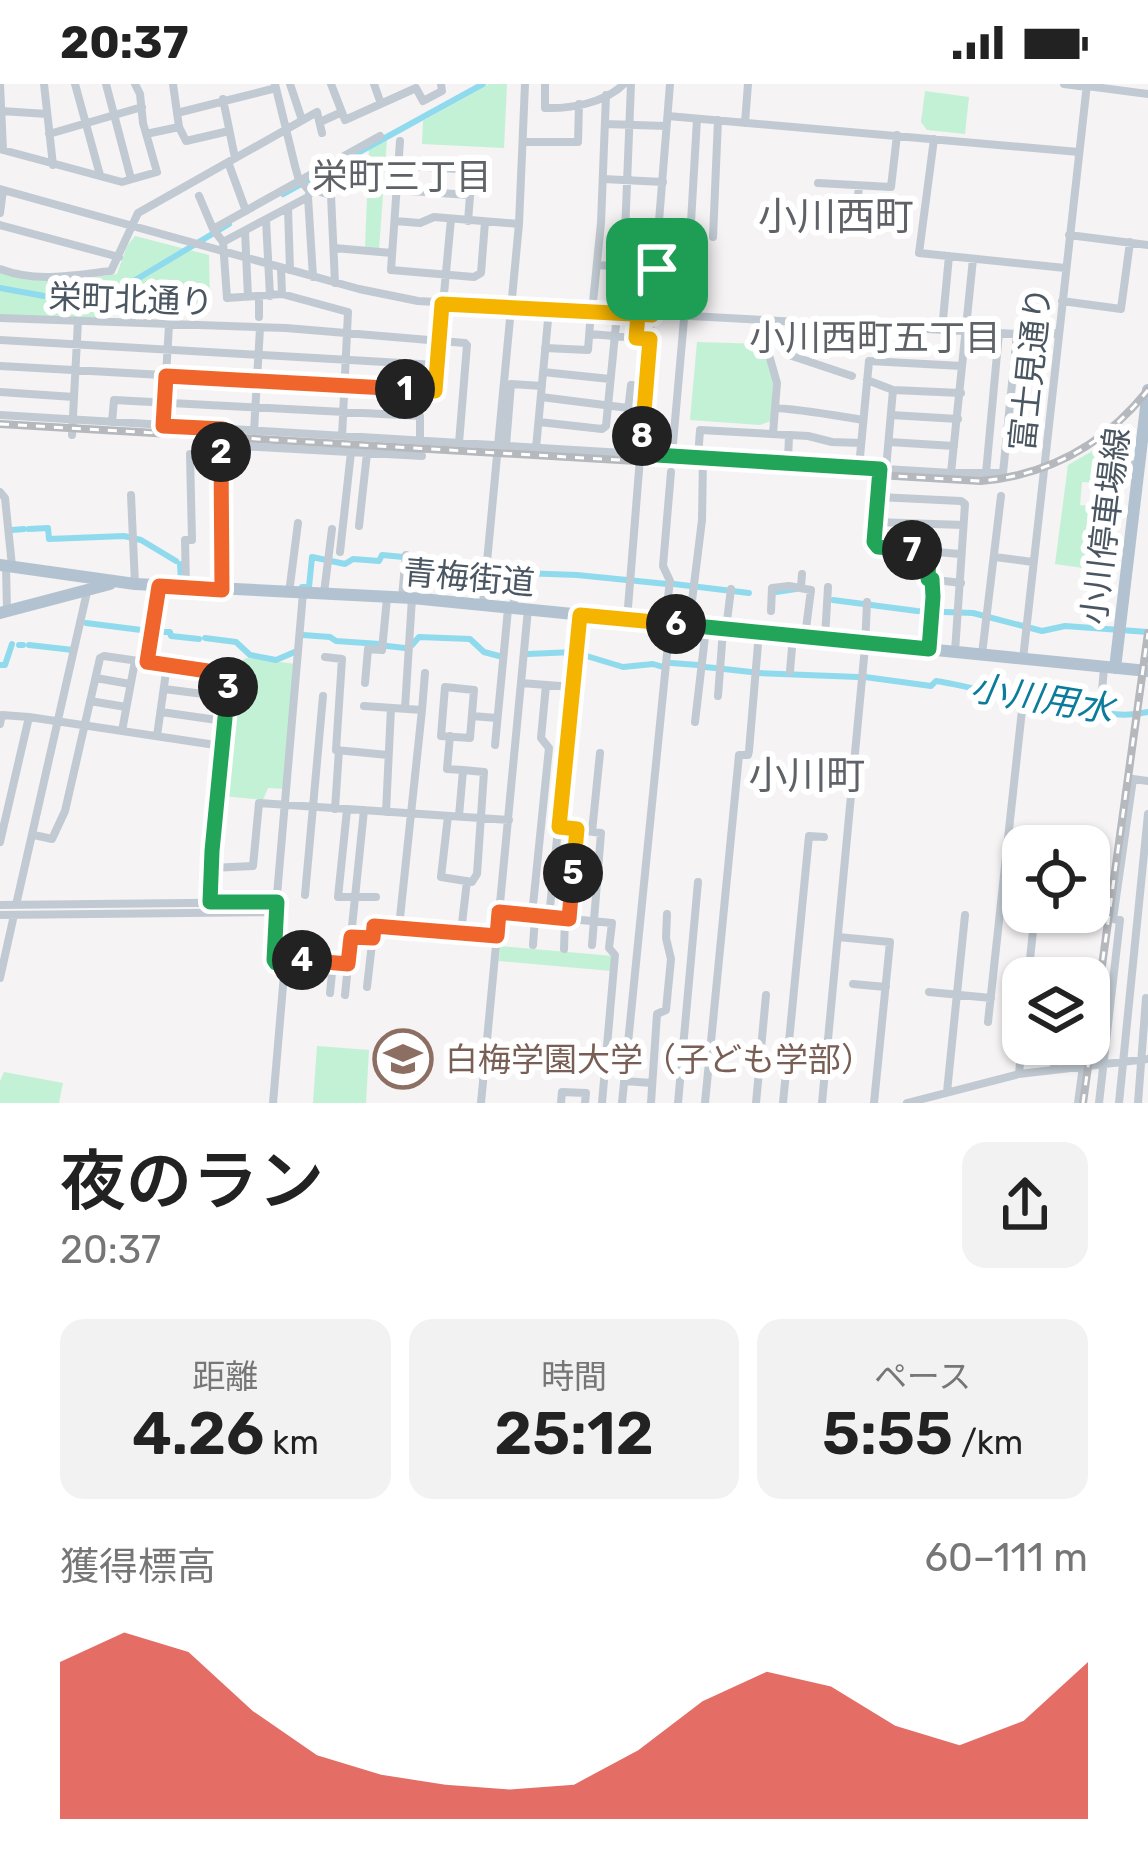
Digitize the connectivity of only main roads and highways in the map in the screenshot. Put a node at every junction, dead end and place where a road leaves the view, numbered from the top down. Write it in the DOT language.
graph roads {
  1 [pos="1148,390"];
  2 [pos="6,566"];
  3 [pos="117,582"];
  4 [pos="4,613"];
  5 [pos="1109,668"];
  6 [pos="1148,671"];
  1 -- 5 [label="main road, 小川停車場線"];
  2 -- 3 [label="main road, 青梅街道"];
  3 -- 4 [label="main road"];
  3 -- 5 [label="main road, 青梅街道"];
  5 -- 6 [label="main road, 青梅街道"];
}
